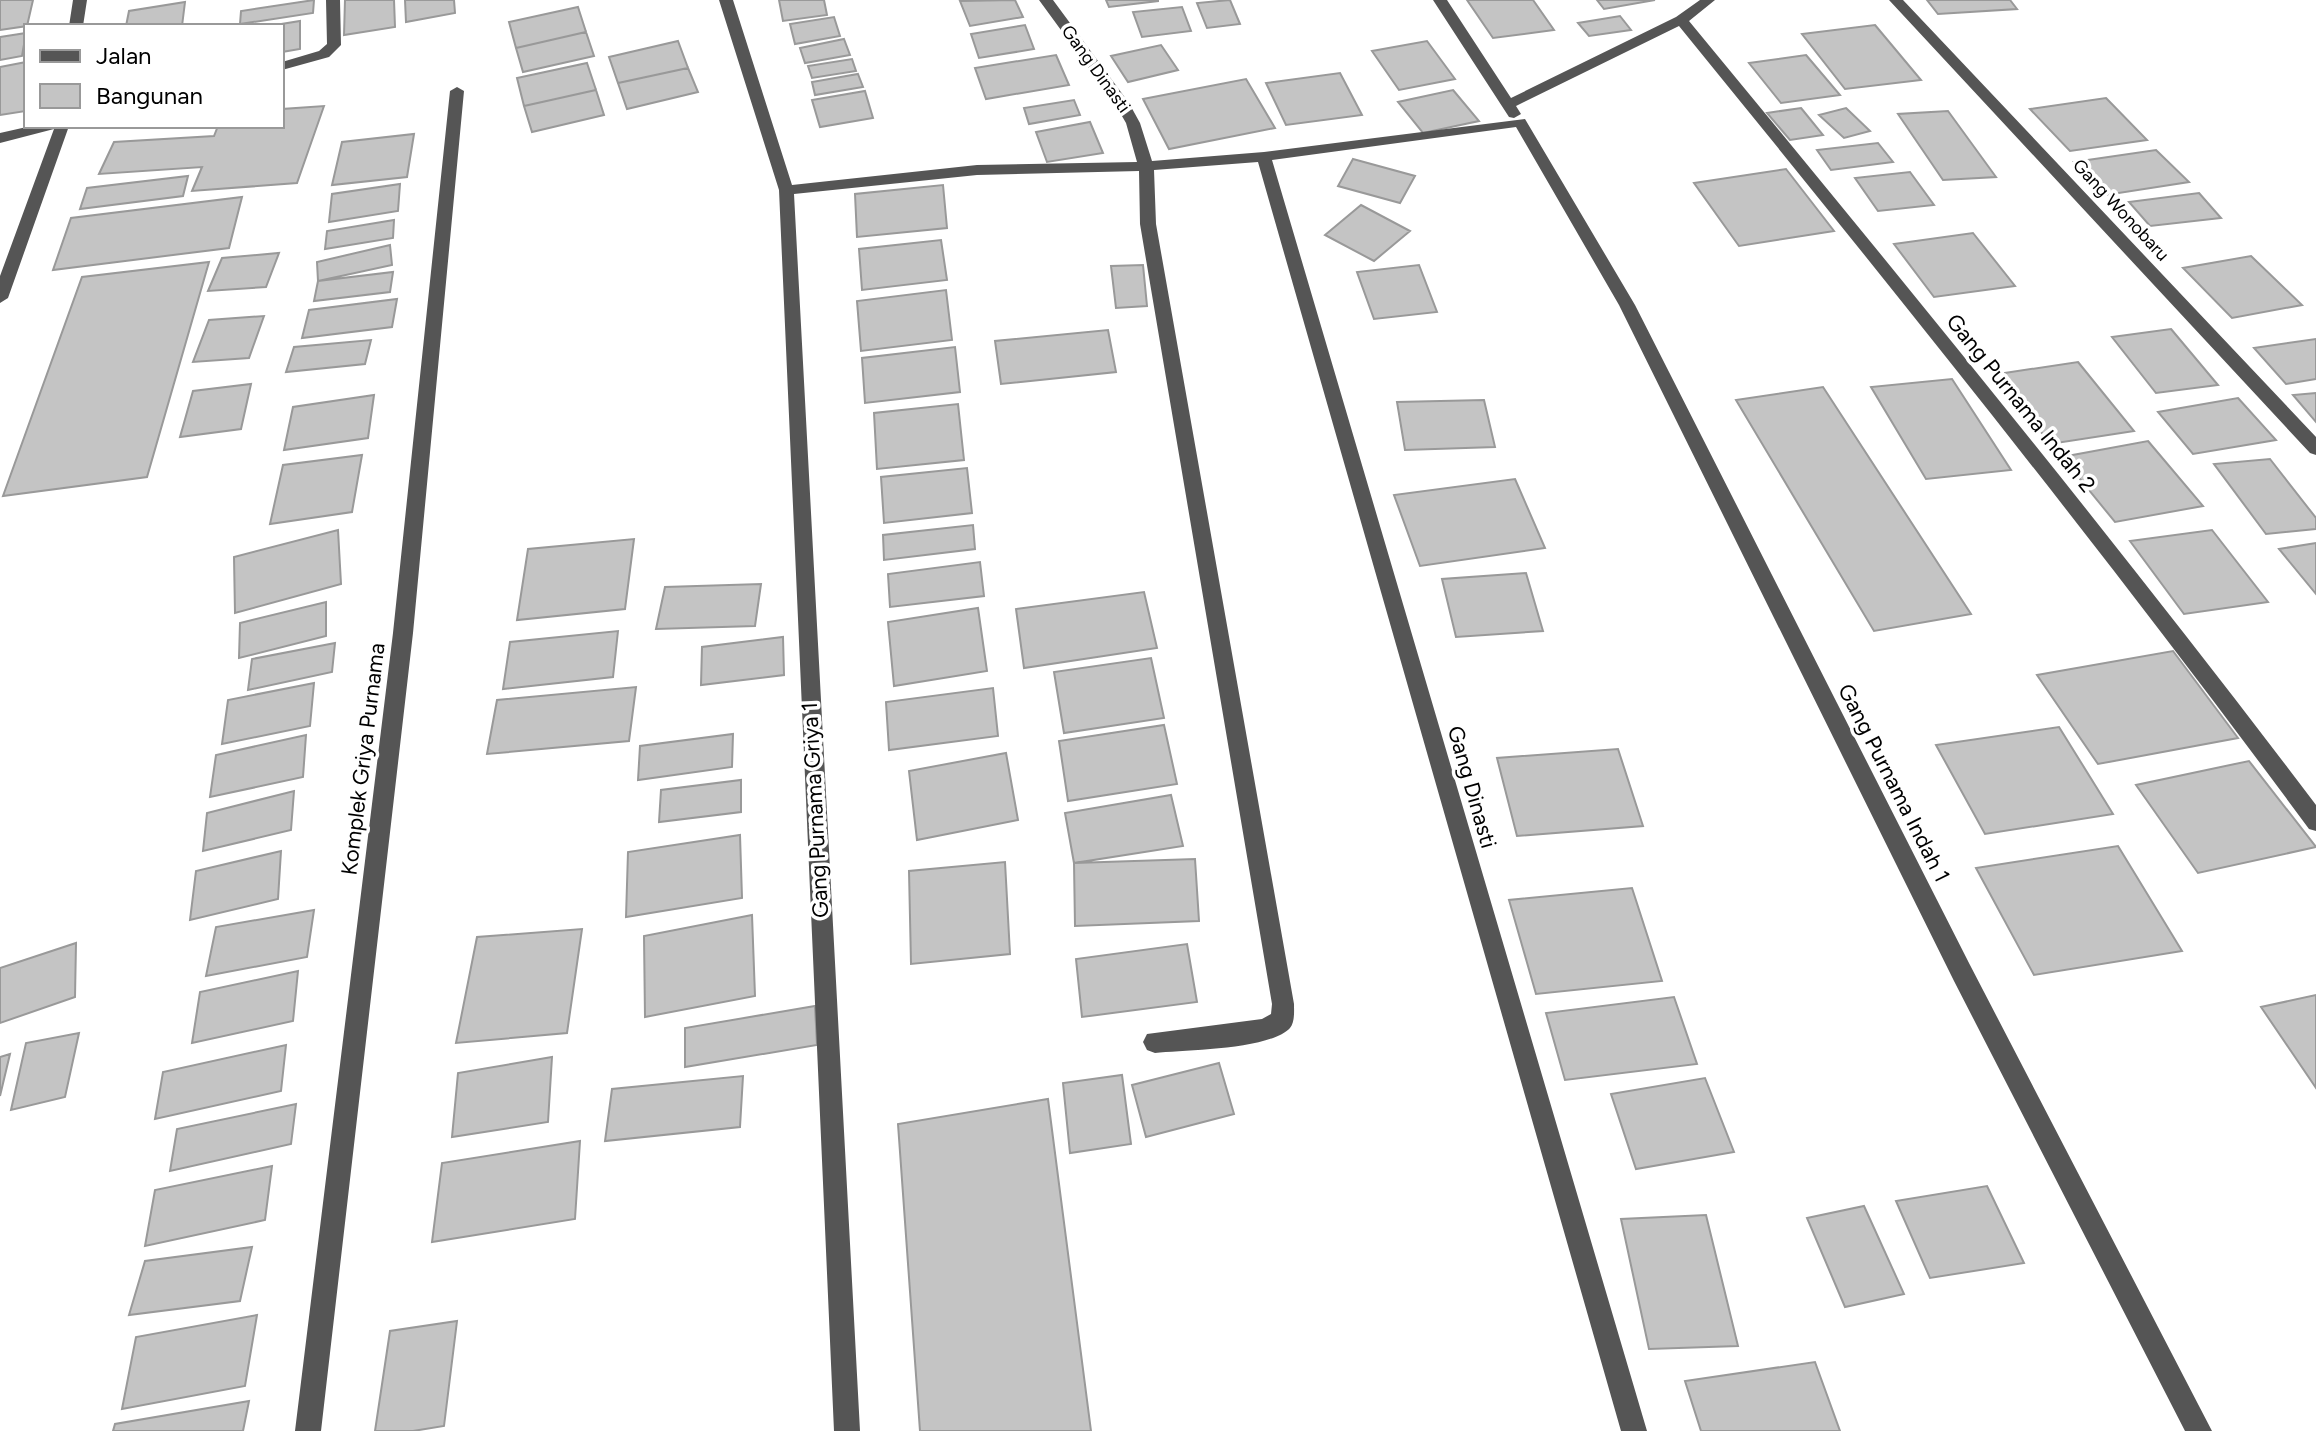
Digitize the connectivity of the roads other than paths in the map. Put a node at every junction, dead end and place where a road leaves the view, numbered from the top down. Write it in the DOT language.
graph roads {
  1 [pos="80,0"];
  2 [pos="333,0"];
  3 [pos="726,0"];
  4 [pos="1046,0"];
  5 [pos="1440,0"];
  6 [pos="1708,0"];
  7 [pos="1896,0"];
  8 [pos="1681,20"];
  9 [pos="76,24"];
  10 [pos="284,65"];
  11 [pos="457,91"];
  12 [pos="1508,105"];
  13 [pos="1520,122"];
  14 [pos="41,128"];
  15 [pos="61,128"];
  16 [pos="0,138"];
  17 [pos="1264,157"];
  18 [pos="1146,166"];
  19 [pos="786,190"];
  20 [pos="0,298"];
  21 [pos="2316,448"];
  22 [pos="2316,822"];
  23 [pos="1155,1042"];
  24 [pos="308,1431"];
  25 [pos="847,1431"];
  26 [pos="1634,1431"];
  27 [pos="2199,1431"];
  1 -- 9 [label="street"];
  2 -- 10 [label="street"];
  3 -- 19 [label="street, Gang Purnama Griya 1"];
  4 -- 18 [label="street, Gang Dinasti"];
  5 -- 12 [label="street"];
  6 -- 8 [label="street"];
  7 -- 21 [label="street, Gang Wonobaru"];
  8 -- 12 [label="street"];
  8 -- 22 [label="street, Gang Purnama Indah 2"];
  11 -- 24 [label="street, Komplek Griya Purnama"];
  12 -- 13 [label="street"];
  13 -- 17 [label="street"];
  13 -- 27 [label="street, Gang Purnama Indah 1"];
  14 -- 16 [label="street"];
  15 -- 20 [label="street"];
  17 -- 18 [label="street"];
  17 -- 26 [label="street, Gang Dinasti"];
  18 -- 19 [label="street"];
  18 -- 23 [label="street, Gang Dinasti"];
  19 -- 25 [label="street, Gang Purnama Griya 1"];
}
